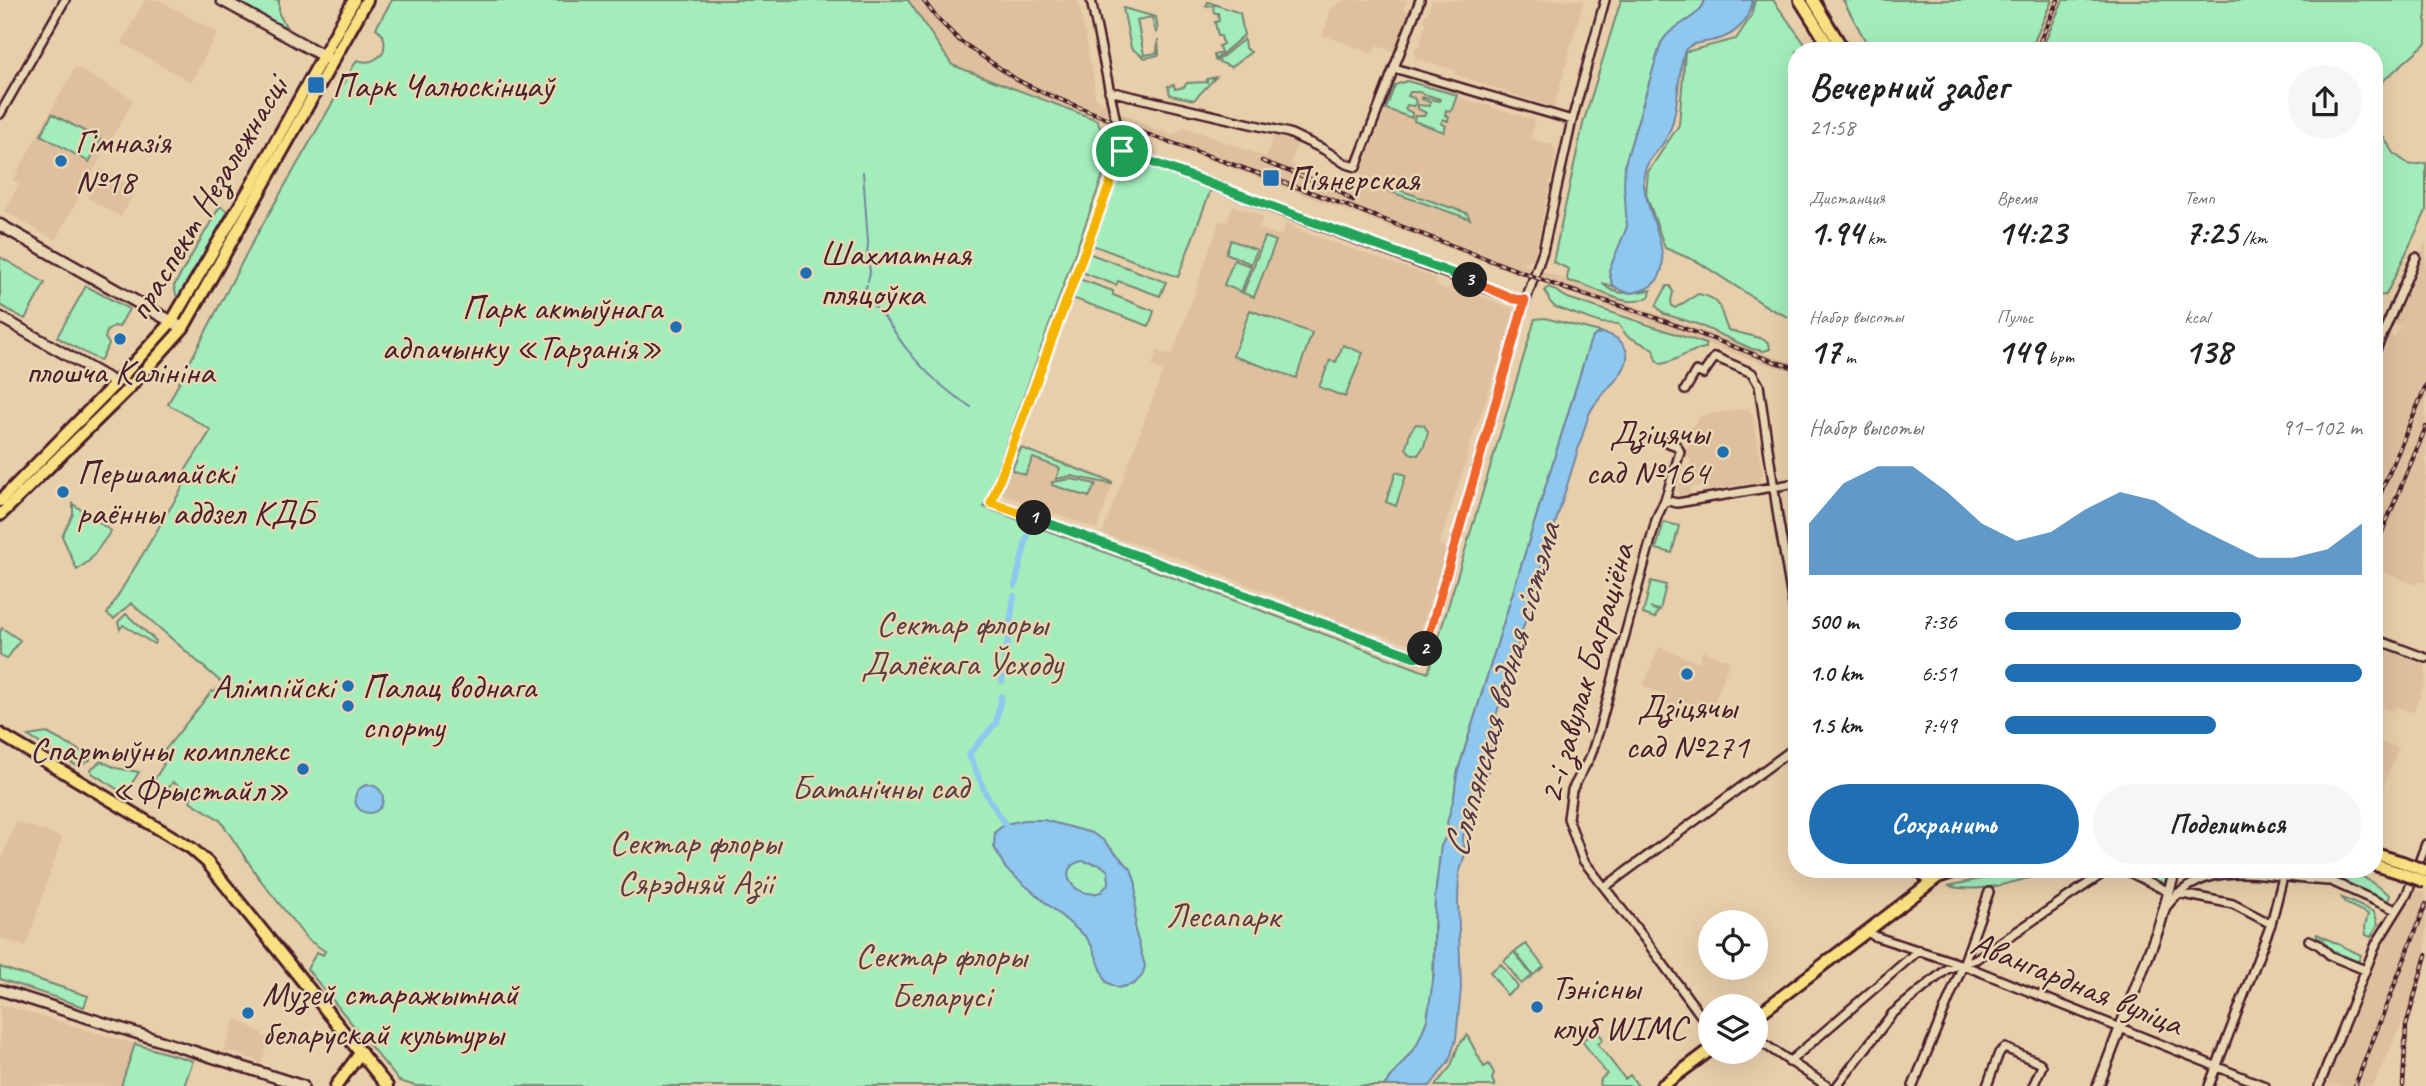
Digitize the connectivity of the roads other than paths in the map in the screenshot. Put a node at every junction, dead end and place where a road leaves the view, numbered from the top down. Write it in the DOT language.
graph roads {
  1 [pos="65,0"];
  2 [pos="222,0"];
  3 [pos="1091,0"];
  4 [pos="1420,0"];
  5 [pos="1605,0"];
  6 [pos="1800,0"];
  7 [pos="1813,0"];
  8 [pos="358,1"];
  9 [pos="1826,42"];
  10 [pos="1838,42"];
  11 [pos="328,58"];
  12 [pos="1394,68"];
  13 [pos="1109,90"];
  14 [pos="0,114"];
  15 [pos="1572,120"];
  16 [pos="1122,151"];
  17 [pos="0,225"];
  18 [pos="2416,257"];
  19 [pos="1525,300"];
  20 [pos="0,317"];
  21 [pos="172,321"];
  22 [pos="183,328"];
  23 [pos="2383,333"];
  24 [pos="117,383"];
  25 [pos="1685,390"];
  26 [pos="1658,439"];
  27 [pos="1788,484"];
  28 [pos="1773,487"];
  29 [pos="0,500"];
  30 [pos="1665,500"];
  31 [pos="0,515"];
  32 [pos="1788,575"];
  33 [pos="2383,642"];
  34 [pos="2426,658"];
  35 [pos="0,734"];
  36 [pos="1788,753"];
  37 [pos="2426,845"];
  38 [pos="2383,857"];
  39 [pos="2383,866"];
  40 [pos="2400,867"];
  41 [pos="2426,871"];
  42 [pos="1937,878"];
  43 [pos="2096,878"];
  44 [pos="2143,878"];
  45 [pos="2175,878"];
  46 [pos="2205,878"];
  47 [pos="2283,878"];
  48 [pos="2295,878"];
  49 [pos="2325,878"];
  50 [pos="2332,881"];
  51 [pos="2426,883"];
  52 [pos="1605,887"];
  53 [pos="1989,892"];
  54 [pos="2174,892"];
  55 [pos="2396,911"];
  56 [pos="2271,924"];
  57 [pos="1868,932"];
  58 [pos="2309,940"];
  59 [pos="1919,950"];
  60 [pos="1963,965"];
  61 [pos="2365,970"];
  62 [pos="0,990"];
  63 [pos="1768,1007"];
  64 [pos="1698,1012"];
  65 [pos="2119,1028"];
  66 [pos="1768,1047"];
  67 [pos="361,1052"];
  68 [pos="1698,1059"];
  69 [pos="1789,1062"];
  70 [pos="2216,1068"];
  71 [pos="374,1070"];
  72 [pos="2101,1085"];
  73 [pos="303,1086"];
  74 [pos="336,1086"];
  75 [pos="372,1086"];
  76 [pos="387,1086"];
  77 [pos="1662,1086"];
  78 [pos="1828,1086"];
  79 [pos="1837,1086"];
  80 [pos="1913,1086"];
  81 [pos="1987,1086"];
  82 [pos="2033,1086"];
  83 [pos="2209,1086"];
  84 [pos="2265,1086"];
  85 [pos="2319,1086"];
  1 -- 14 [label="street"];
  2 -- 11 [label="main road"];
  3 -- 13 [label="street"];
  4 -- 12 [label="street"];
  5 -- 15 [label="street"];
  6 -- 9 [label="main road"];
  7 -- 10 [label="main road"];
  8 -- 11 [label="main road, праспект Незалежнасці"];
  11 -- 21 [label="main road, праспект Незалежнасці"];
  11 -- 22 [label="main road, праспект Незалежнасці"];
  12 -- 13 [label="street"];
  12 -- 15 [label="street"];
  13 -- 16 [label="street"];
  15 -- 19 [label="street"];
  16 -- 19 [label="street"];
  16 -- 19 [label="street"];
  17 -- 21 [label="main road"];
  18 -- 23 [label="street"];
  20 -- 24 [label="street"];
  21 -- 22 [label="main road"];
  21 -- 24 [label="main road, праспект Незалежнасці"];
  22 -- 31 [label="main road, праспект Незалежнасці"];
  24 -- 29 [label="main road, праспект Незалежнасці"];
  25 -- 28 [label="street"];
  26 -- 30 [label="street, 2-і завулак Баграціёна"];
  27 -- 28 [label="street"];
  28 -- 30 [label="street"];
  28 -- 32 [label="street"];
  30 -- 52 [label="street, 2-і завулак Баграціёна"];
  33 -- 34 [label="street"];
  35 -- 67 [label="main road"];
  36 -- 52 [label="street"];
  37 -- 55 [label="street"];
  38 -- 40 [label="main road"];
  39 -- 40 [label="main road"];
  40 -- 41 [label="main road, bridge"];
  40 -- 51 [label="main road, bridge"];
  42 -- 57 [label="main road"];
  43 -- 60 [label="street"];
  44 -- 54 [label="street"];
  45 -- 54 [label="street"];
  46 -- 54 [label="street"];
  47 -- 56 [label="street"];
  48 -- 50 [label="street"];
  49 -- 50 [label="street"];
  50 -- 55 [label="street"];
  52 -- 64 [label="street, 2-і завулак Баграціёна"];
  53 -- 60 [label="street"];
  54 -- 56 [label="street"];
  54 -- 65 [label="street"];
  55 -- 61 [label="street"];
  56 -- 70 [label="street"];
  57 -- 59 [label="street, Авангардная вуліца"];
  57 -- 63 [label="main road"];
  58 -- 61 [label="street"];
  59 -- 60 [label="street, Авангардная вуліца"];
  59 -- 69 [label="street"];
  60 -- 65 [label="street, Авангардная вуліца"];
  60 -- 79 [label="street"];
  60 -- 80 [label="street"];
  61 -- 85 [label="street"];
  62 -- 73 [label="street"];
  65 -- 70 [label="street, Авангардная вуліца"];
  65 -- 72 [label="street"];
  66 -- 69 [label="street"];
  67 -- 71 [label="main road"];
  67 -- 74 [label="main road"];
  68 -- 77 [label="main road"];
  69 -- 78 [label="street"];
  70 -- 83 [label="street"];
  70 -- 84 [label="street, Авангардная вуліца"];
  71 -- 75 [label="main road"];
  71 -- 76 [label="main road"];
  81 -- 82 [label="street"];
}
